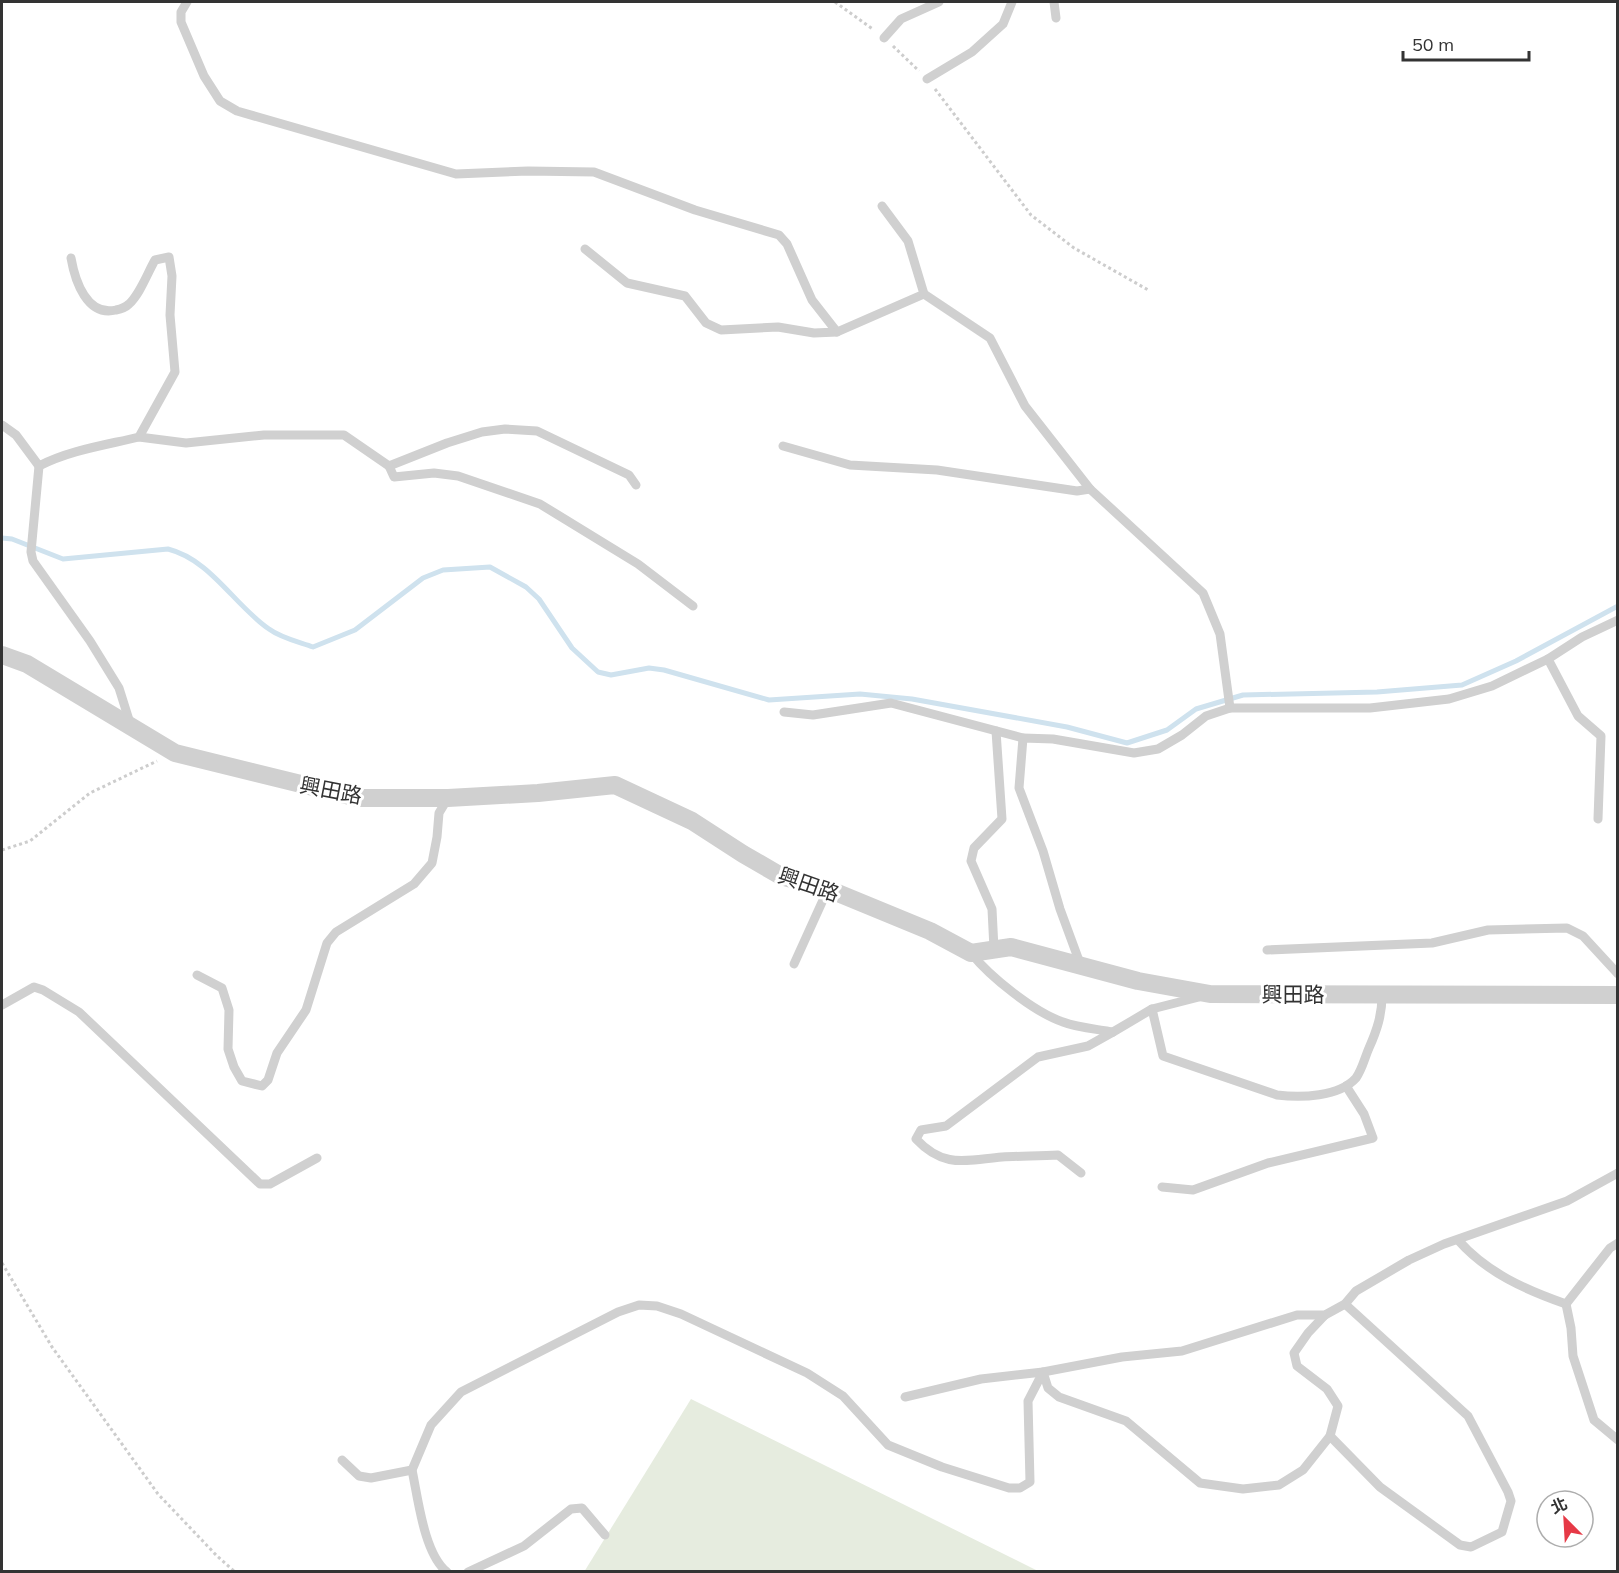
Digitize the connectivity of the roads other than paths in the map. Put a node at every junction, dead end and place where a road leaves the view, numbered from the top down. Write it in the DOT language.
graph roads {
  1 [pos="187,2"];
  2 [pos="939,2"];
  3 [pos="1012,2"];
  4 [pos="1054,2"];
  5 [pos="1056,18"];
  6 [pos="884,38"];
  7 [pos="927,79"];
  8 [pos="882,206"];
  9 [pos="585,249"];
  10 [pos="71,258"];
  11 [pos="924,294"];
  12 [pos="837,332"];
  13 [pos="2,425"];
  14 [pos="139,437"];
  15 [pos="783,446"];
  16 [pos="39,466"];
  17 [pos="389,466"];
  18 [pos="636,485"];
  19 [pos="1090,489"];
  20 [pos="693,606"];
  21 [pos="1617,620"];
  22 [pos="2,655"];
  23 [pos="1548,659"];
  24 [pos="1230,708"];
  25 [pos="784,712"];
  26 [pos="131,728"];
  27 [pos="996,731"];
  28 [pos="1023,738"];
  29 [pos="448,798"];
  30 [pos="1598,819"];
  31 [pos="828,889"];
  32 [pos="994,949"];
  33 [pos="1267,950"];
  34 [pos="971,953"];
  35 [pos="794,964"];
  36 [pos="1081,966"];
  37 [pos="1617,974"];
  38 [pos="197,975"];
  39 [pos="1210,994"];
  40 [pos="1382,995"];
  41 [pos="1617,995"];
  42 [pos="2,1005"];
  43 [pos="1152,1009"];
  44 [pos="1113,1032"];
  45 [pos="1346,1086"];
  46 [pos="317,1158"];
  47 [pos="1081,1173"];
  48 [pos="1617,1173"];
  49 [pos="1162,1187"];
  50 [pos="1458,1240"];
  51 [pos="1617,1243"];
  52 [pos="1345,1304"];
  53 [pos="1566,1304"];
  54 [pos="1325,1315"];
  55 [pos="1043,1372"];
  56 [pos="905,1397"];
  57 [pos="1330,1436"];
  58 [pos="1617,1440"];
  59 [pos="342,1460"];
  60 [pos="412,1470"];
  61 [pos="605,1535"];
  62 [pos="447,1572"];
  63 [pos="468,1572"];
  1 -- 12 [label="lane"];
  2 -- 6 [label="lane"];
  3 -- 7 [label="lane"];
  4 -- 5 [label="lane"];
  8 -- 11 [label="lane"];
  9 -- 12 [label="lane"];
  10 -- 14 [label="lane"];
  11 -- 12 [label="lane"];
  11 -- 19 [label="lane"];
  13 -- 16 [label="lane"];
  14 -- 16 [label="lane"];
  14 -- 17 [label="lane"];
  15 -- 19 [label="lane"];
  16 -- 26 [label="lane"];
  17 -- 18 [label="lane"];
  17 -- 20 [label="lane"];
  19 -- 24 [label="lane"];
  21 -- 23 [label="lane"];
  22 -- 26 [label="street, 興田路"];
  23 -- 24 [label="lane"];
  23 -- 30 [label="lane"];
  24 -- 28 [label="lane"];
  25 -- 27 [label="lane"];
  26 -- 29 [label="street, 興田路"];
  27 -- 28 [label="lane"];
  27 -- 32 [label="lane"];
  28 -- 36 [label="lane"];
  29 -- 31 [label="street, 興田路"];
  29 -- 38 [label="lane"];
  31 -- 34 [label="street, 興田路"];
  31 -- 35 [label="lane"];
  32 -- 34 [label="street, 興田路"];
  32 -- 36 [label="street, 興田路"];
  33 -- 37 [label="lane"];
  34 -- 44 [label="lane"];
  36 -- 39 [label="street, 興田路"];
  39 -- 40 [label="street, 興田路"];
  39 -- 43 [label="lane"];
  40 -- 41 [label="street, 興田路"];
  40 -- 45 [label="lane"];
  42 -- 46 [label="lane"];
  43 -- 44 [label="lane"];
  43 -- 45 [label="lane"];
  44 -- 47 [label="lane"];
  45 -- 49 [label="lane"];
  48 -- 50 [label="lane"];
  50 -- 52 [label="lane"];
  50 -- 53 [label="lane"];
  51 -- 53 [label="lane"];
  52 -- 54 [label="lane"];
  52 -- 57 [label="lane"];
  53 -- 58 [label="lane"];
  54 -- 55 [label="lane"];
  54 -- 57 [label="lane"];
  55 -- 56 [label="lane"];
  55 -- 57 [label="lane"];
  55 -- 60 [label="lane"];
  59 -- 60 [label="lane"];
  60 -- 62 [label="lane"];
  61 -- 63 [label="lane"];
}
